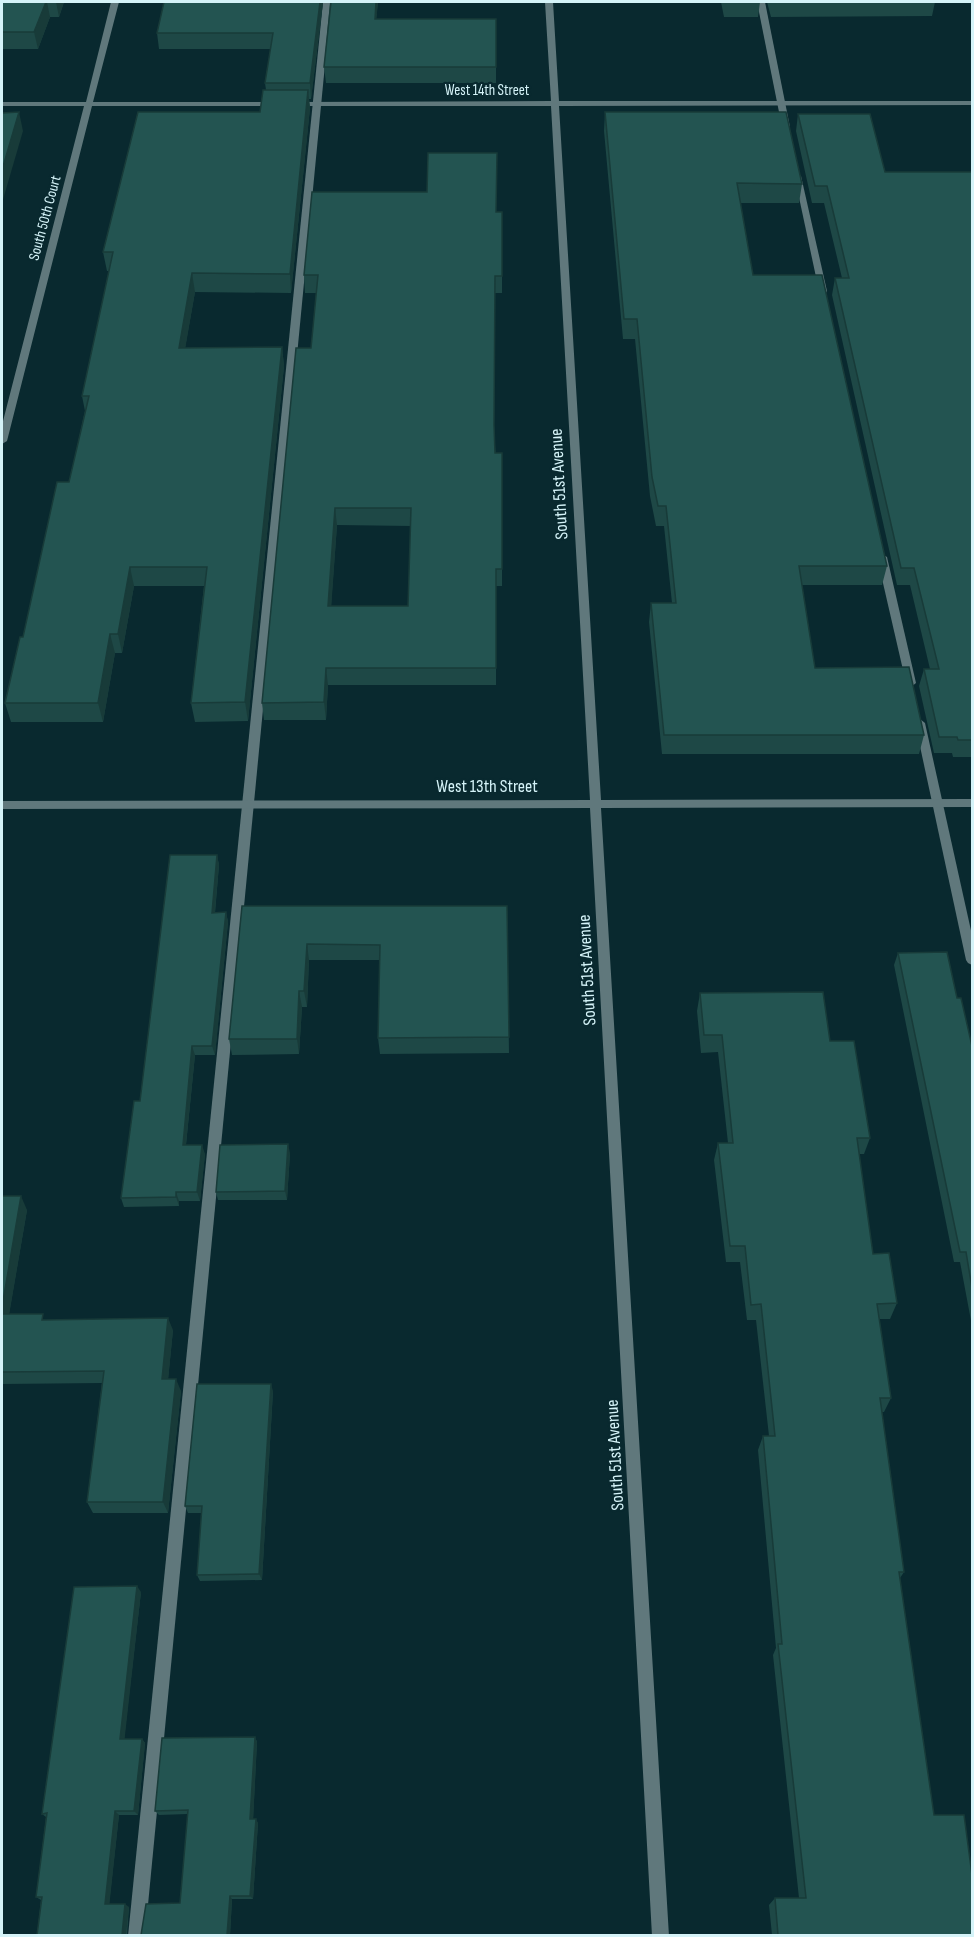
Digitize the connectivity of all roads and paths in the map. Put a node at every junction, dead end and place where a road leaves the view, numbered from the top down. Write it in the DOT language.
graph roads {
  1 [pos="115,2"];
  2 [pos="327,2"];
  3 [pos="549,2"];
  4 [pos="761,2"];
  5 [pos="2,104"];
  6 [pos="89,104"];
  7 [pos="317,104"];
  8 [pos="555,104"];
  9 [pos="782,104"];
  10 [pos="972,104"];
  11 [pos="789,139"];
  12 [pos="794,162"];
  13 [pos="825,301"];
  14 [pos="2,441"];
  15 [pos="880,544"];
  16 [pos="913,694"];
  17 [pos="918,717"];
  18 [pos="938,803"];
  19 [pos="972,803"];
  20 [pos="2,804"];
  21 [pos="248,804"];
  22 [pos="595,804"];
  23 [pos="972,960"];
  24 [pos="136,1935"];
  25 [pos="661,1935"];
  1 -- 6 [label="street, South 50th Court"];
  2 -- 7 [label="street"];
  3 -- 8 [label="street, South 51st Avenue"];
  4 -- 9 [label="street"];
  5 -- 6 [label="street, West 14th Street"];
  6 -- 7 [label="street, West 14th Street"];
  6 -- 14 [label="street, South 50th Court"];
  7 -- 8 [label="street, West 14th Street"];
  7 -- 21 [label="street"];
  8 -- 9 [label="street, West 14th Street"];
  8 -- 22 [label="street, South 51st Avenue"];
  9 -- 10 [label="street, West 14th Street"];
  9 -- 11 [label="street"];
  12 -- 13 [label="street"];
  15 -- 16 [label="street"];
  17 -- 18 [label="street"];
  18 -- 19 [label="street, West 13th Street"];
  18 -- 22 [label="street, West 13th Street"];
  18 -- 23 [label="street"];
  20 -- 21 [label="street, West 13th Street"];
  21 -- 22 [label="street, West 13th Street"];
  21 -- 24 [label="street"];
  22 -- 25 [label="street, South 51st Avenue"];
}
